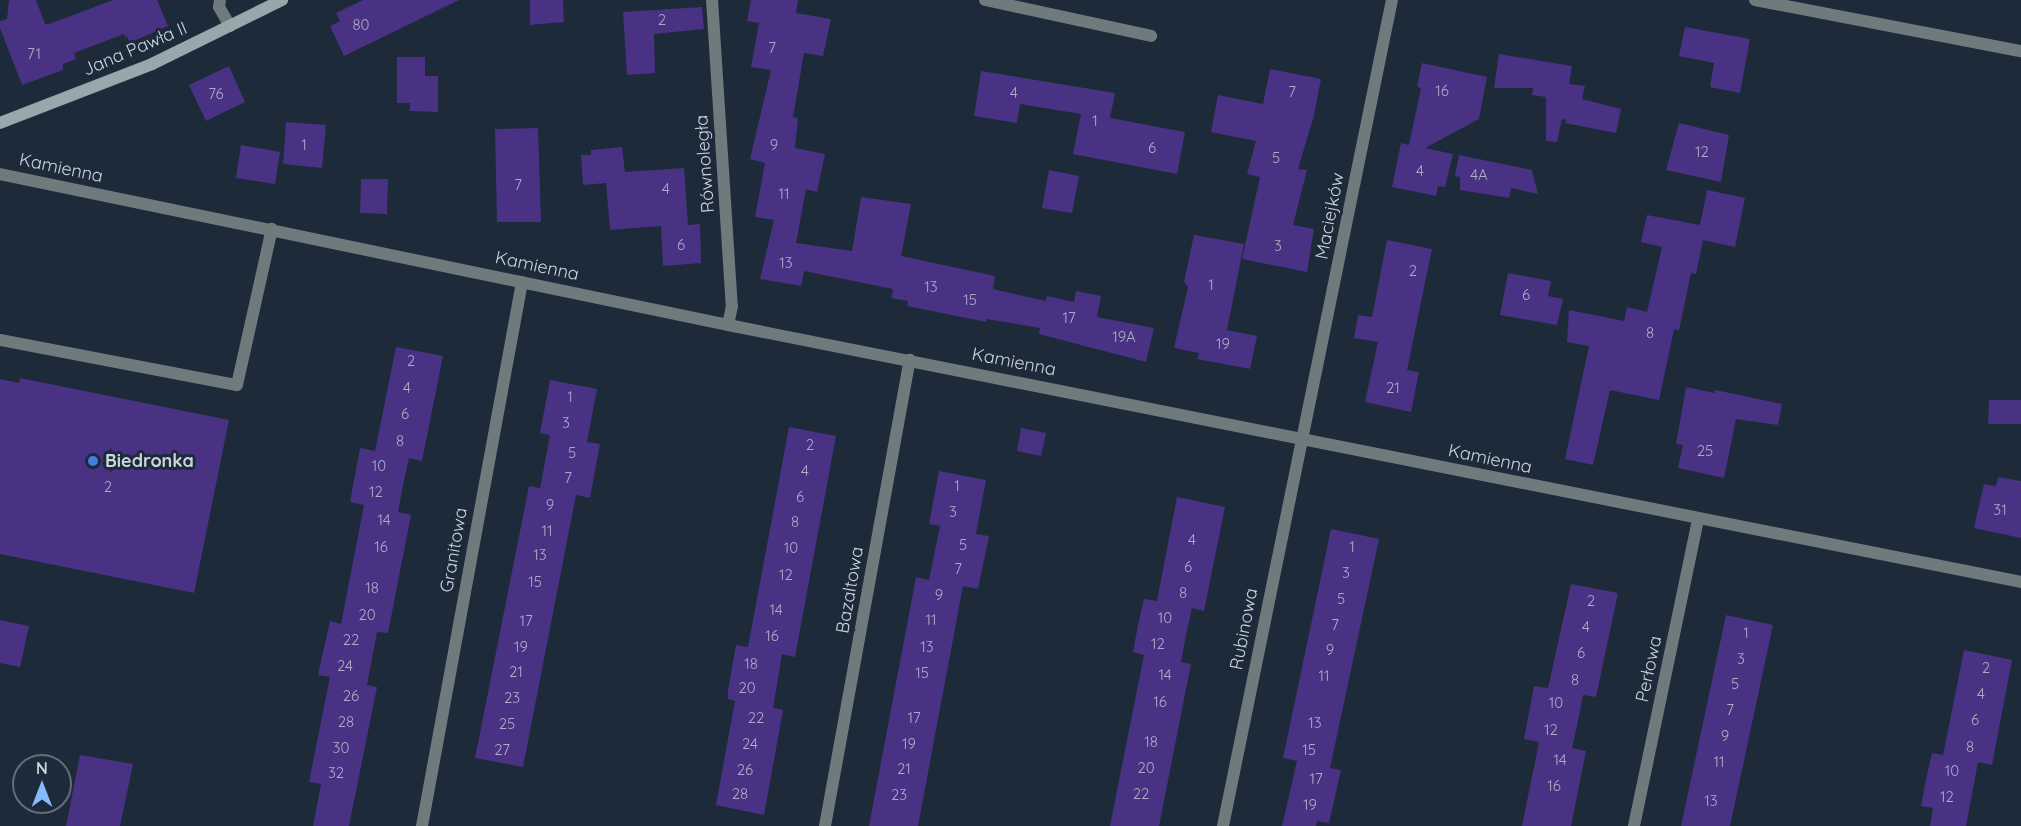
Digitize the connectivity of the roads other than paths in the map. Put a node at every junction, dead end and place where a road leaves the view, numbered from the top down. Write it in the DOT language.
graph roads {
  1 [pos="220,0"];
  2 [pos="282,0"];
  3 [pos="712,0"];
  4 [pos="985,0"];
  5 [pos="1392,0"];
  6 [pos="1755,0"];
  7 [pos="230,26"];
  8 [pos="1151,36"];
  9 [pos="2021,51"];
  10 [pos="0,123"];
  11 [pos="0,174"];
  12 [pos="272,229"];
  13 [pos="522,282"];
  14 [pos="728,325"];
  15 [pos="0,340"];
  16 [pos="910,360"];
  17 [pos="1304,439"];
  18 [pos="1698,520"];
  19 [pos="2021,582"];
  20 [pos="422,826"];
  21 [pos="825,826"];
  22 [pos="1223,826"];
  23 [pos="1634,826"];
  1 -- 7 [label="street"];
  2 -- 7 [label="street, Jana Pawła II"];
  3 -- 14 [label="street, Równoległa"];
  4 -- 8 [label="street"];
  5 -- 17 [label="street, Maciejków"];
  6 -- 9 [label="street"];
  7 -- 10 [label="street, Jana Pawła II"];
  11 -- 12 [label="street, Kamienna"];
  12 -- 13 [label="street, Kamienna"];
  12 -- 15 [label="street"];
  13 -- 14 [label="street, Kamienna"];
  13 -- 20 [label="street, Granitowa"];
  14 -- 16 [label="street, Kamienna"];
  16 -- 17 [label="street, Kamienna"];
  16 -- 21 [label="street, Bazaltowa"];
  17 -- 18 [label="street, Kamienna"];
  17 -- 22 [label="street, Rubinowa"];
  18 -- 19 [label="street, Kamienna"];
  18 -- 23 [label="street, Perłowa"];
}
